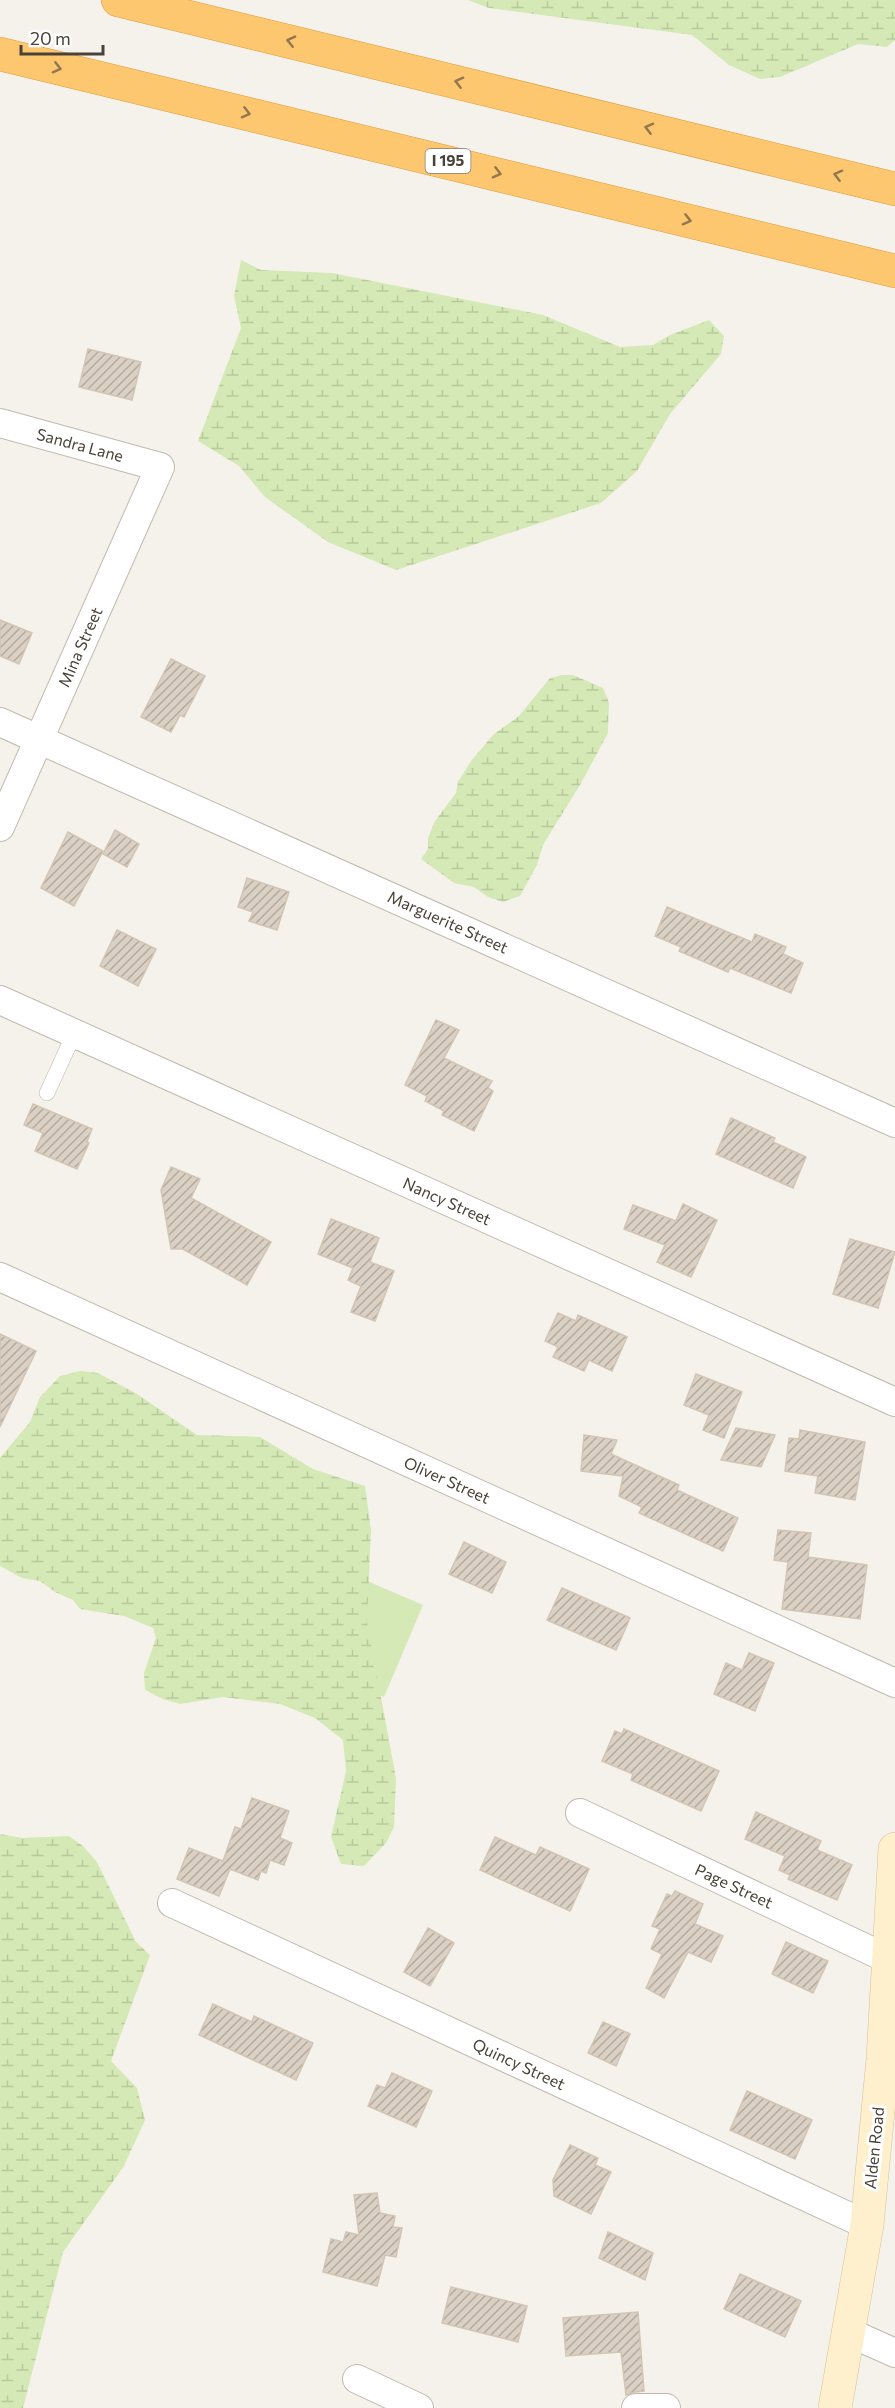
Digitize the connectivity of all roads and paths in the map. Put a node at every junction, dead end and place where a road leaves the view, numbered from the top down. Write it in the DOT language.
graph roads {
  1 [pos="118,0"];
  2 [pos="0,54"];
  3 [pos="895,189"];
  4 [pos="895,271"];
  5 [pos="0,423"];
  6 [pos="160,467"];
  7 [pos="0,722"];
  8 [pos="39,739"];
  9 [pos="0,827"];
  10 [pos="0,1000"];
  11 [pos="74,1034"];
  12 [pos="47,1093"];
  13 [pos="895,1123"];
  14 [pos="0,1277"];
  15 [pos="895,1402"];
  16 [pos="895,1683"];
  17 [pos="580,1813"];
  18 [pos="895,1849"];
  19 [pos="171,1903"];
  20 [pos="888,1959"];
  21 [pos="889,2062"];
  22 [pos="867,2225"];
  23 [pos="848,2332"];
  24 [pos="895,2353"];
  25 [pos="357,2379"];
  26 [pos="419,2408"];
  27 [pos="636,2408"];
  28 [pos="666,2408"];
  29 [pos="835,2408"];
  3 -- 1 [label="highway, one-way"];
  2 -- 4 [label="highway, I 195, one-way"];
  5 -- 6 [label="street, Sandra Lane"];
  6 -- 8 [label="street, Mina Street"];
  7 -- 8 [label="street, Marguerite Street"];
  8 -- 9 [label="street, Mina Street"];
  8 -- 13 [label="street, Marguerite Street"];
  10 -- 11 [label="street, Nancy Street"];
  11 -- 12 [label="lane"];
  11 -- 15 [label="street, Nancy Street"];
  14 -- 16 [label="street, Oliver Street"];
  17 -- 20 [label="street, Page Street"];
  18 -- 20 [label="main road, Alden Road"];
  19 -- 22 [label="street, Quincy Street"];
  20 -- 21 [label="main road, Alden Road"];
  21 -- 22 [label="main road, Alden Road"];
  22 -- 23 [label="main road, Alden Road"];
  23 -- 24 [label="street"];
  23 -- 29 [label="main road, Alden Road"];
  25 -- 26 [label="street"];
  27 -- 28 [label="street"];
}
